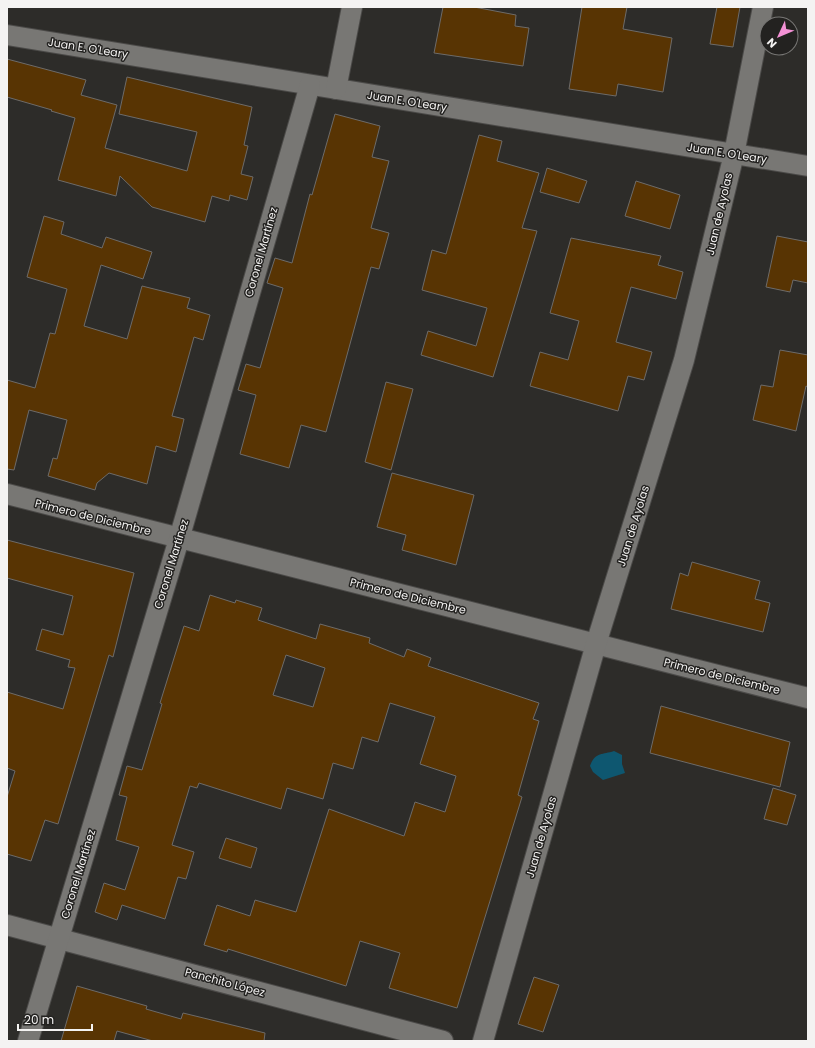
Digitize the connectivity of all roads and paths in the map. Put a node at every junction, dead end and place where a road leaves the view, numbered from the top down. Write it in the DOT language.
graph roads {
  1 [pos="352,7"];
  2 [pos="763,7"];
  3 [pos="7,35"];
  4 [pos="310,85"];
  5 [pos="336,89"];
  6 [pos="734,154"];
  7 [pos="808,166"];
  8 [pos="7,494"];
  9 [pos="178,539"];
  10 [pos="596,644"];
  11 [pos="808,698"];
  12 [pos="7,924"];
  13 [pos="59,938"];
  14 [pos="28,1041"];
  15 [pos="443,1041"];
  16 [pos="483,1041"];
  1 -- 5 [label="street"];
  2 -- 6 [label="street, Juan de Ayolas"];
  3 -- 4 [label="street, Juan E. O'Leary"];
  4 -- 5 [label="street, Juan E. O'Leary"];
  4 -- 9 [label="street, Coronel Martínez"];
  5 -- 6 [label="street, Juan E. O'Leary"];
  6 -- 7 [label="street, Juan E. O'Leary"];
  6 -- 10 [label="street, Juan de Ayolas"];
  8 -- 9 [label="street, Primero de Diciembre"];
  9 -- 10 [label="street, Primero de Diciembre"];
  9 -- 13 [label="street, Coronel Martínez"];
  10 -- 11 [label="street, Primero de Diciembre"];
  10 -- 16 [label="street, Juan de Ayolas"];
  12 -- 13 [label="street, Panchito López"];
  13 -- 14 [label="street, Coronel Martínez"];
  13 -- 15 [label="street, Panchito López"];
}
